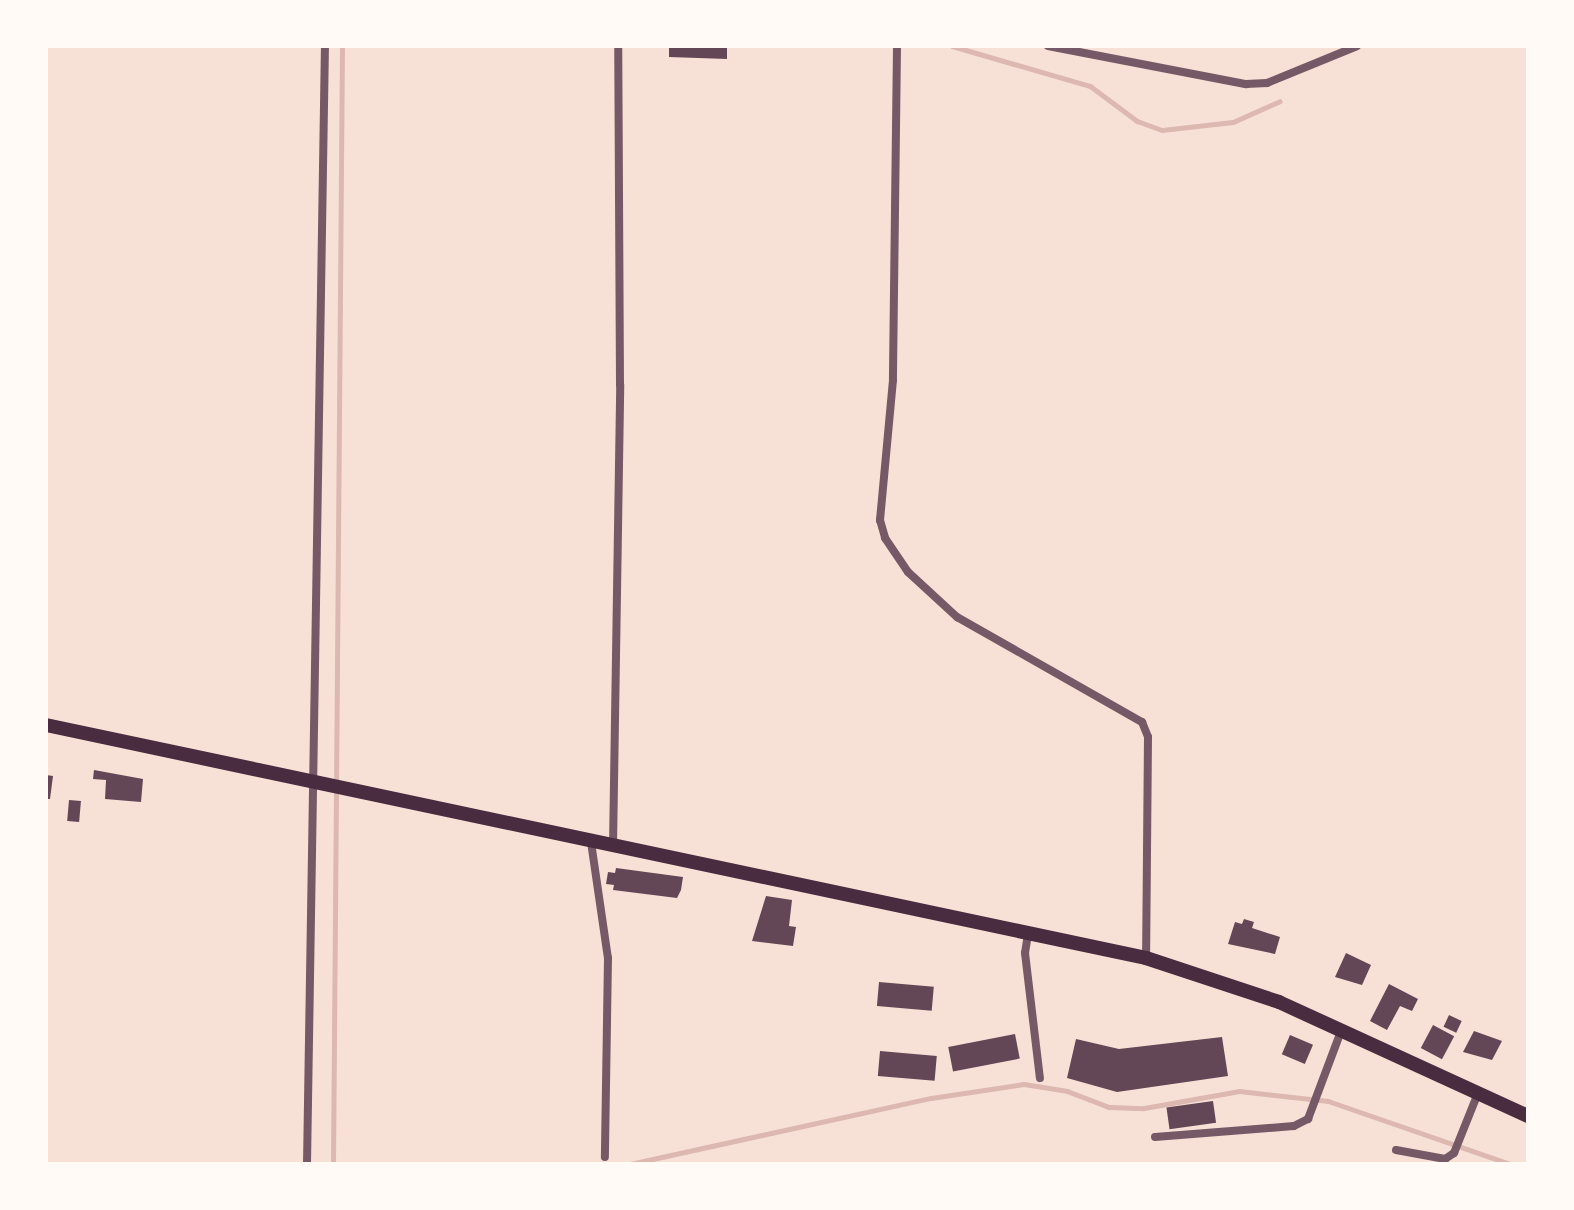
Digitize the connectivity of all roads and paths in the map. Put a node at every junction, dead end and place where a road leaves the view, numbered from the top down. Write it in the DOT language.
graph roads {
  1 [pos="325,46"];
  2 [pos="618,46"];
  3 [pos="897,46"];
  4 [pos="1048,46"];
  5 [pos="1357,46"];
  6 [pos="46,725"];
  7 [pos="314,783"];
  8 [pos="591,842"];
  9 [pos="613,847"];
  10 [pos="1028,934"];
  11 [pos="1146,958"];
  12 [pos="1341,1031"];
  13 [pos="1040,1078"];
  14 [pos="1478,1093"];
  15 [pos="1528,1116"];
  16 [pos="1155,1137"];
  17 [pos="1396,1150"];
  18 [pos="605,1157"];
  19 [pos="307,1164"];
  1 -- 7 [label="street"];
  2 -- 9 [label="street"];
  3 -- 11 [label="street"];
  4 -- 5 [label="street"];
  6 -- 7 [label="main road"];
  7 -- 8 [label="main road"];
  7 -- 19 [label="street"];
  8 -- 9 [label="main road"];
  8 -- 18 [label="street"];
  9 -- 10 [label="main road"];
  10 -- 11 [label="main road"];
  10 -- 13 [label="street"];
  11 -- 12 [label="main road"];
  12 -- 14 [label="main road"];
  12 -- 16 [label="street"];
  14 -- 15 [label="main road"];
  14 -- 17 [label="street"];
}
